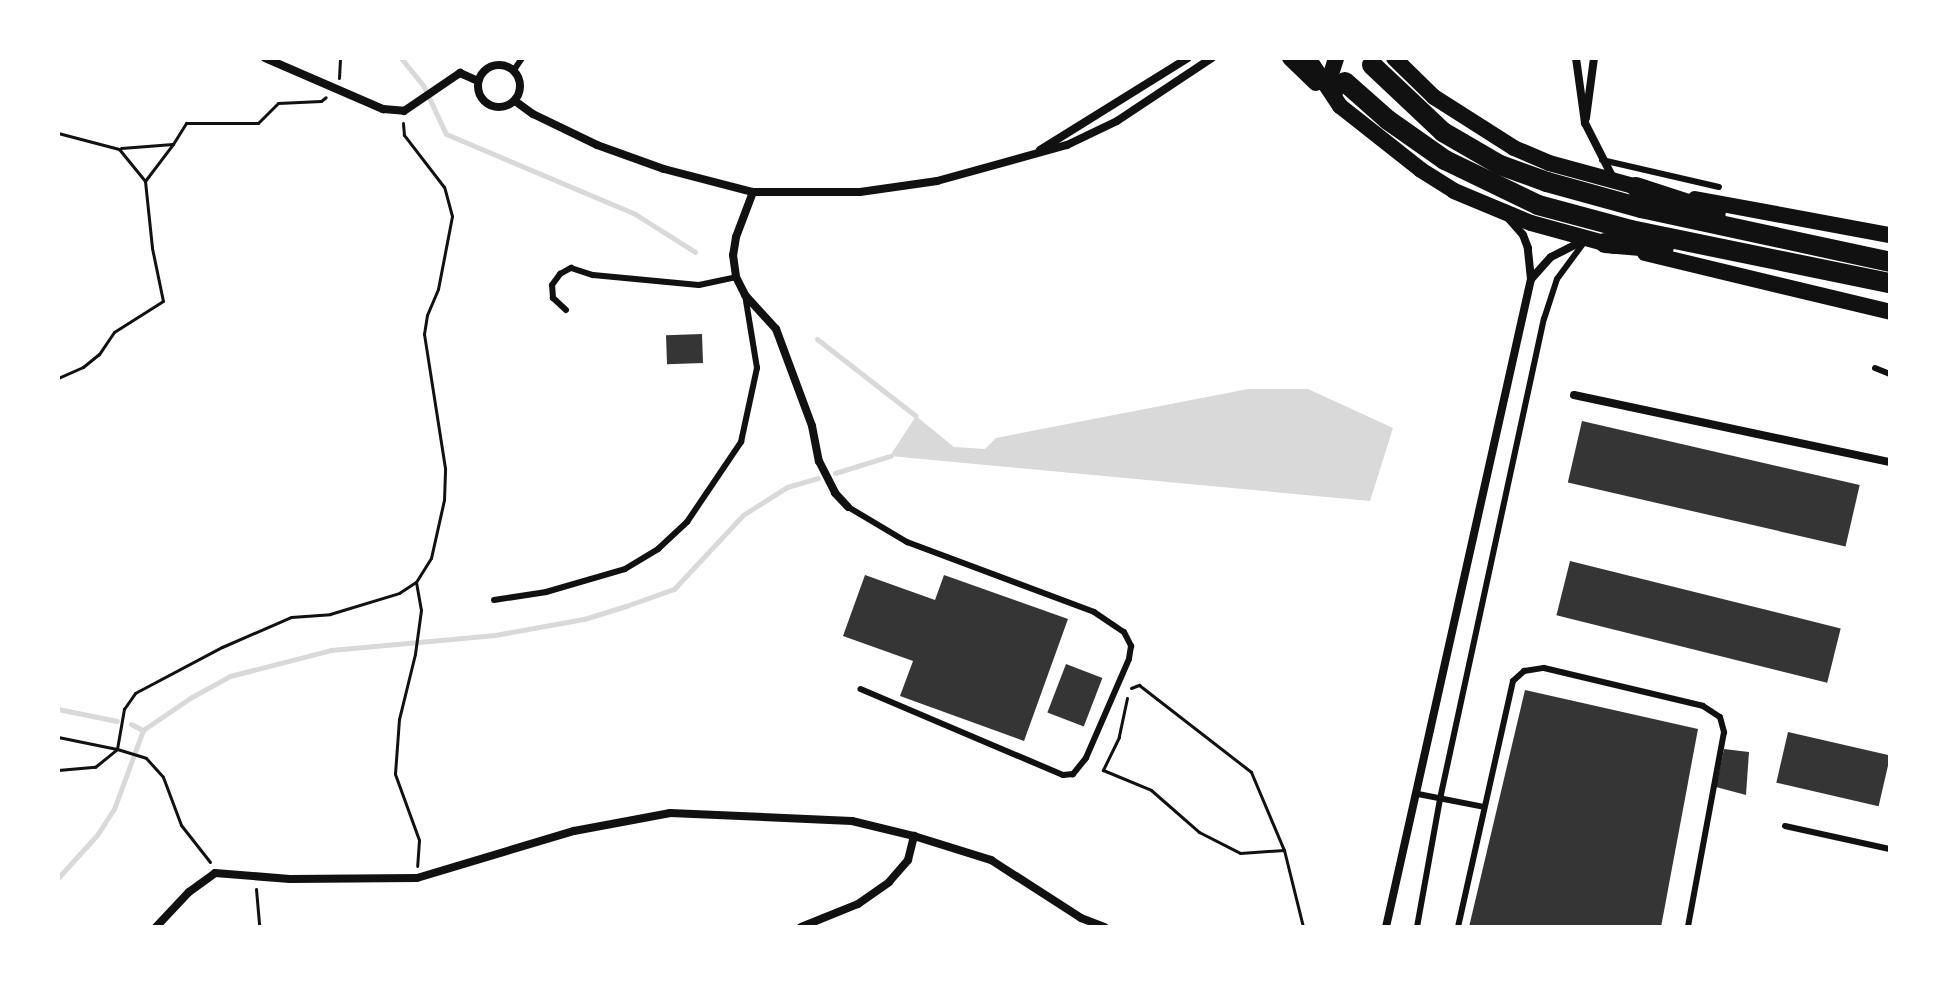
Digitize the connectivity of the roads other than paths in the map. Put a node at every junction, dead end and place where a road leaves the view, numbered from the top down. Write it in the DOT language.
graph roads {
  1 [pos="265,58"];
  2 [pos="522,58"];
  3 [pos="1188,58"];
  4 [pos="1212,58"];
  5 [pos="1290,58"];
  6 [pos="1308,58"];
  7 [pos="1336,58"];
  8 [pos="1394,58"];
  9 [pos="1576,58"];
  10 [pos="1594,58"];
  11 [pos="1372,65"];
  12 [pos="514,70"];
  13 [pos="478,81"];
  14 [pos="1345,82"];
  15 [pos="515,101"];
  16 [pos="1340,106"];
  17 [pos="1585,123"];
  18 [pos="1033,155"];
  19 [pos="1602,160"];
  20 [pos="1615,182"];
  21 [pos="1636,187"];
  22 [pos="1719,187"];
  23 [pos="753,192"];
  24 [pos="1501,210"];
  25 [pos="1890,235"];
  26 [pos="1596,241"];
  27 [pos="1822,247"];
  28 [pos="1890,262"];
  29 [pos="1830,269"];
  30 [pos="736,277"];
  31 [pos="1531,279"];
  32 [pos="1890,283"];
  33 [pos="745,295"];
  34 [pos="566,310"];
  35 [pos="1890,312"];
  36 [pos="1875,368"];
  37 [pos="1890,374"];
  38 [pos="1574,395"];
  39 [pos="1890,462"];
  40 [pos="848,507"];
  41 [pos="494,600"];
  42 [pos="860,689"];
  43 [pos="1418,794"];
  44 [pos="1440,799"];
  45 [pos="1484,807"];
  46 [pos="1785,826"];
  47 [pos="914,836"];
  48 [pos="1890,849"];
  49 [pos="156,927"];
  50 [pos="801,927"];
  51 [pos="1104,927"];
  52 [pos="1386,927"];
  53 [pos="1417,927"];
  54 [pos="1458,927"];
  55 [pos="1688,927"];
  1 -- 13 [label="street"];
  2 -- 12 [label="lane"];
  3 -- 18 [label="street"];
  4 -- 18 [label="street"];
  5 -- 16 [label="main road"];
  6 -- 16 [label="main road"];
  7 -- 16 [label="main road"];
  8 -- 20 [label="main road"];
  9 -- 17 [label="street"];
  10 -- 17 [label="street"];
  11 -- 27 [label="highway"];
  12 -- 13 [label="street"];
  12 -- 15 [label="street"];
  13 -- 15 [label="street"];
  14 -- 29 [label="highway"];
  15 -- 23 [label="street"];
  16 -- 24 [label="main road"];
  17 -- 19 [label="street"];
  18 -- 23 [label="street"];
  19 -- 20 [label="street"];
  19 -- 22 [label="lane"];
  20 -- 21 [label="main road"];
  21 -- 25 [label="main road"];
  21 -- 27 [label="highway"];
  23 -- 30 [label="street"];
  24 -- 26 [label="main road"];
  24 -- 31 [label="street"];
  26 -- 29 [label="highway"];
  26 -- 31 [label="street"];
  26 -- 35 [label="main road"];
  26 -- 44 [label="lane"];
  27 -- 28 [label="highway"];
  29 -- 32 [label="highway"];
  30 -- 33 [label="street"];
  30 -- 34 [label="lane"];
  31 -- 43 [label="street"];
  33 -- 40 [label="street"];
  33 -- 41 [label="lane"];
  36 -- 37 [label="lane"];
  38 -- 39 [label="street"];
  40 -- 42 [label="lane"];
  43 -- 44 [label="lane"];
  43 -- 52 [label="street"];
  44 -- 45 [label="lane"];
  44 -- 53 [label="lane"];
  45 -- 54 [label="lane"];
  45 -- 55 [label="lane"];
  46 -- 48 [label="lane"];
  47 -- 49 [label="street"];
  47 -- 50 [label="street"];
  47 -- 51 [label="street"];
}
